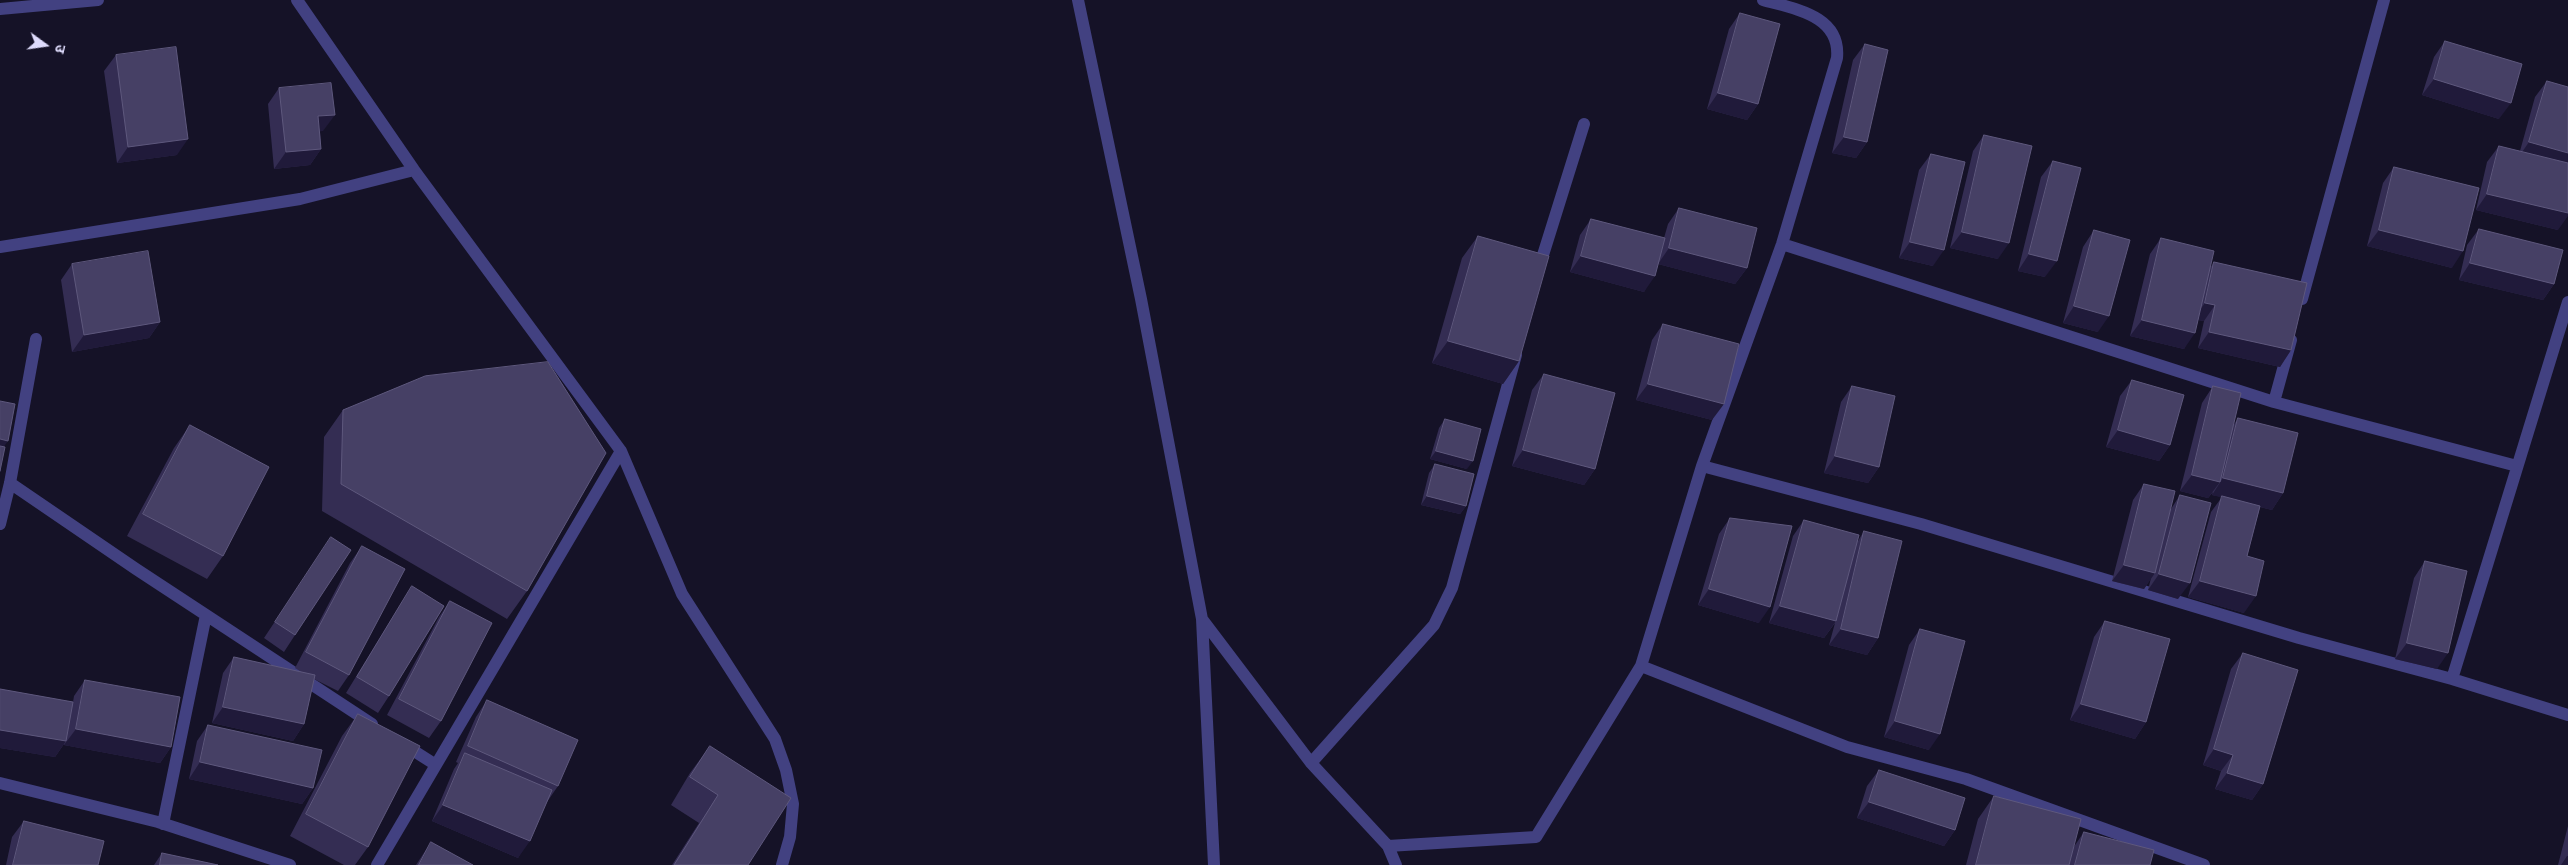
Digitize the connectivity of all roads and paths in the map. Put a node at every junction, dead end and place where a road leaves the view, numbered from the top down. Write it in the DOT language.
graph roads {
  1 [pos="98,0"];
  2 [pos="297,0"];
  3 [pos="1078,0"];
  4 [pos="1763,0"];
  5 [pos="2384,0"];
  6 [pos="0,9"];
  7 [pos="1584,124"];
  8 [pos="414,170"];
  9 [pos="1782,244"];
  10 [pos="0,247"];
  11 [pos="1535,283"];
  12 [pos="2568,302"];
  13 [pos="36,339"];
  14 [pos="1520,339"];
  15 [pos="2274,402"];
  16 [pos="621,450"];
  17 [pos="1702,466"];
  18 [pos="2517,466"];
  19 [pos="10,483"];
  20 [pos="0,524"];
  21 [pos="206,616"];
  22 [pos="1202,618"];
  23 [pos="1641,666"];
  24 [pos="2452,679"];
  25 [pos="2568,715"];
  26 [pos="1311,763"];
  27 [pos="436,765"];
  28 [pos="0,783"];
  29 [pos="163,824"];
  30 [pos="1388,846"];
  31 [pos="290,865"];
  32 [pos="377,865"];
  33 [pos="782,865"];
  34 [pos="1214,865"];
  35 [pos="1396,865"];
  36 [pos="2204,865"];
  1 -- 6 [label="street"];
  2 -- 8 [label="street"];
  3 -- 22 [label="street"];
  4 -- 9 [label="street"];
  5 -- 15 [label="street"];
  7 -- 11 [label="street"];
  8 -- 10 [label="street"];
  8 -- 16 [label="street"];
  9 -- 15 [label="street"];
  9 -- 17 [label="street"];
  12 -- 18 [label="street"];
  13 -- 19 [label="street"];
  14 -- 26 [label="street"];
  15 -- 18 [label="street"];
  16 -- 27 [label="street"];
  16 -- 33 [label="street"];
  17 -- 23 [label="street"];
  17 -- 24 [label="street"];
  18 -- 24 [label="street"];
  19 -- 20 [label="street"];
  19 -- 21 [label="street"];
  21 -- 27 [label="street"];
  21 -- 29 [label="street"];
  22 -- 26 [label="street"];
  22 -- 34 [label="street"];
  23 -- 30 [label="street"];
  23 -- 36 [label="street"];
  24 -- 25 [label="street"];
  26 -- 30 [label="street"];
  27 -- 32 [label="street"];
  28 -- 29 [label="street"];
  29 -- 31 [label="street"];
  30 -- 35 [label="street"];
}
